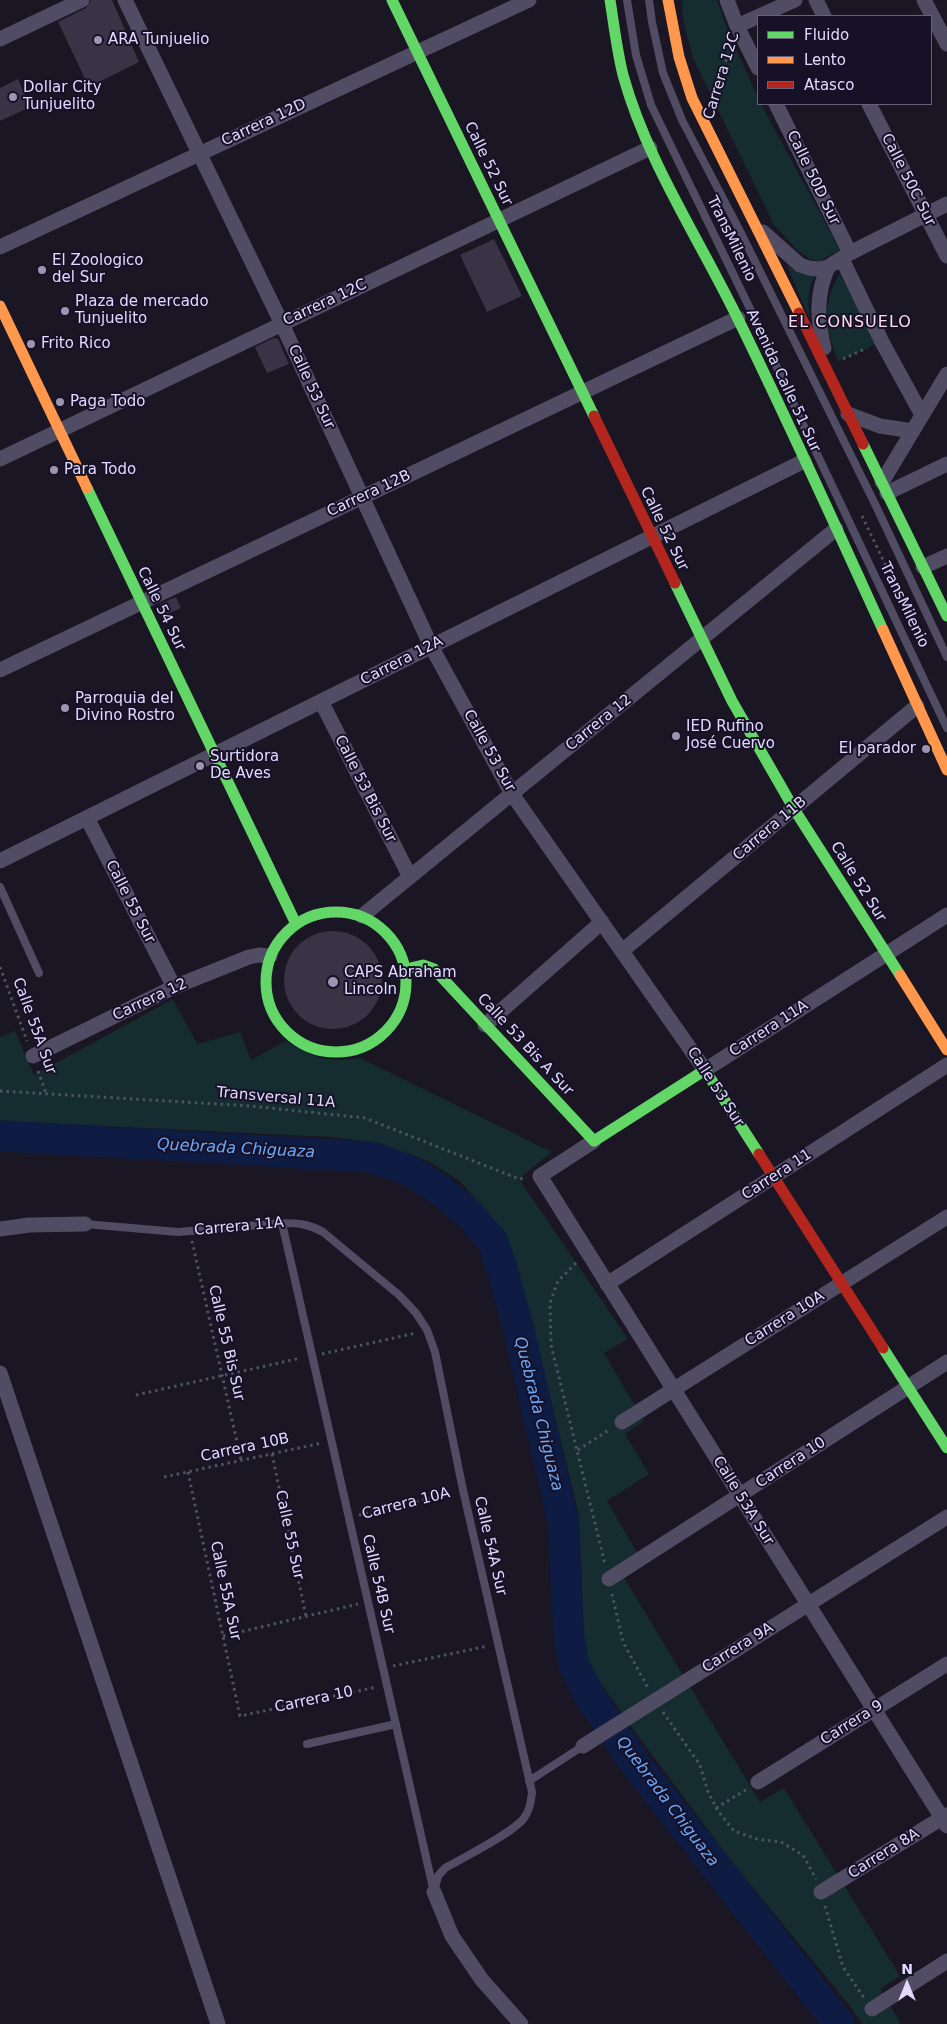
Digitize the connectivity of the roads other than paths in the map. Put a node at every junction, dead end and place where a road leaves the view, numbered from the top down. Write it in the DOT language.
graph roads {
  1 [pos="82,0"];
  2 [pos="125,0"];
  3 [pos="392,0"];
  4 [pos="529,0"];
  5 [pos="610,0"];
  6 [pos="626,0"];
  7 [pos="649,0"];
  8 [pos="668,0"];
  9 [pos="727,0"];
  10 [pos="795,0"];
  11 [pos="816,0"];
  12 [pos="924,0"];
  13 [pos="762,15"];
  14 [pos="824,15"];
  15 [pos="932,15"];
  16 [pos="932,15"];
  17 [pos="757,17"];
  18 [pos="737,26"];
  19 [pos="0,39"];
  20 [pos="947,44"];
  21 [pos="417,52"];
  22 [pos="757,66"];
  23 [pos="776,105"];
  24 [pos="870,105"];
  25 [pos="650,148"];
  26 [pos="199,153"];
  27 [pos="947,204"];
  28 [pos="926,216"];
  29 [pos="498,221"];
  30 [pos="752,222"];
  31 [pos="0,247"];
  32 [pos="846,256"];
  33 [pos="947,256"];
  34 [pos="828,267"];
  35 [pos="0,306"];
  36 [pos="738,318"];
  37 [pos="282,324"];
  38 [pos="830,373"];
  39 [pos="947,374"];
  40 [pos="582,393"];
  41 [pos="848,414"];
  42 [pos="922,415"];
  43 [pos="59,430"];
  44 [pos="913,431"];
  45 [pos="0,459"];
  46 [pos="804,461"];
  47 [pos="947,464"];
  48 [pos="884,488"];
  49 [pos="362,497"];
  50 [pos="836,529"];
  51 [pos="651,537"];
  52 [pos="947,556"];
  53 [pos="923,567"];
  54 [pos="142,602"];
  55 [pos="947,616"];
  56 [pos="700,640"];
  57 [pos="431,646"];
  58 [pos="947,657"];
  59 [pos="0,670"];
  60 [pos="321,701"];
  61 [pos="917,706"];
  62 [pos="947,728"];
  63 [pos="215,754"];
  64 [pos="947,770"];
  65 [pos="512,794"];
  66 [pos="794,809"];
  67 [pos="87,818"];
  68 [pos="0,861"];
  69 [pos="410,877"];
  70 [pos="0,887"];
  71 [pos="947,914"];
  72 [pos="362,916"];
  73 [pos="602,922"];
  74 [pos="296,924"];
  75 [pos="622,951"];
  76 [pos="886,954"];
  77 [pos="270,956"];
  78 [pos="406,970"];
  79 [pos="39,973"];
  80 [pos="174,987"];
  81 [pos="486,1025"];
  82 [pos="947,1050"];
  83 [pos="33,1056"];
  84 [pos="947,1065"];
  85 [pos="705,1070"];
  86 [pos="594,1141"];
  87 [pos="540,1176"];
  88 [pos="774,1177"];
  89 [pos="947,1217"];
  90 [pos="282,1223"];
  91 [pos="85,1224"];
  92 [pos="0,1229"];
  93 [pos="842,1283"];
  94 [pos="607,1284"];
  95 [pos="399,1296"];
  96 [pos="947,1362"];
  97 [pos="0,1373"];
  98 [pos="908,1387"];
  99 [pos="673,1390"];
  100 [pos="622,1422"];
  101 [pos="947,1448"];
  102 [pos="740,1495"];
  103 [pos="947,1517"];
  104 [pos="609,1579"];
  105 [pos="808,1604"];
  106 [pos="947,1664"];
  107 [pos="874,1710"];
  108 [pos="396,1724"];
  109 [pos="307,1744"];
  110 [pos="586,1744"];
  111 [pos="529,1781"];
  112 [pos="758,1782"];
  113 [pos="945,1820"];
  114 [pos="434,1892"];
  115 [pos="821,1892"];
  116 [pos="947,1961"];
  117 [pos="872,2009"];
  118 [pos="218,2024"];
  119 [pos="521,2024"];
  1 -- 19 [label="street"];
  2 -- 26 [label="street, Calle 53 Sur"];
  3 -- 21 [label="street, Calle 52 Sur"];
  4 -- 21 [label="street, Carrera 12D"];
  5 -- 25 [label="street, Avenida Calle 51 Sur"];
  6 -- 62 [label="lane, TransMilenio"];
  7 -- 58 [label="lane, TransMilenio"];
  8 -- 30 [label="street"];
  9 -- 18 [label="street"];
  10 -- 13 [label="street, Carrera 12C"];
  11 -- 14 [label="street"];
  12 -- 15 [label="street"];
  16 -- 20 [label="street"];
  17 -- 18 [label="street, Carrera 12C"];
  18 -- 22 [label="street"];
  21 -- 26 [label="street, Carrera 12D"];
  21 -- 29 [label="street, Calle 52 Sur"];
  23 -- 32 [label="street, Calle 50D Sur"];
  24 -- 28 [label="street, Calle 50C Sur"];
  25 -- 29 [label="street, Carrera 12C"];
  25 -- 36 [label="street, Avenida Calle 51 Sur"];
  26 -- 31 [label="street, Carrera 12D"];
  26 -- 37 [label="street, Calle 53 Sur"];
  27 -- 28 [label="street"];
  28 -- 32 [label="street"];
  28 -- 33 [label="street, Calle 50C Sur"];
  29 -- 37 [label="street, Carrera 12C"];
  29 -- 40 [label="street, Calle 52 Sur"];
  30 -- 34 [label="street"];
  30 -- 38 [label="street"];
  32 -- 34 [label="street"];
  32 -- 42 [label="street, Calle 50D Sur"];
  34 -- 38 [label="street"];
  35 -- 43 [label="street, Calle 54 Sur"];
  36 -- 40 [label="street, Carrera 12B"];
  36 -- 46 [label="street, Avenida Calle 51 Sur"];
  37 -- 43 [label="street, Carrera 12C"];
  37 -- 49 [label="street, Calle 53 Sur"];
  38 -- 41 [label="street"];
  39 -- 42 [label="street"];
  40 -- 49 [label="street, Carrera 12B"];
  40 -- 51 [label="street, Calle 52 Sur"];
  41 -- 44 [label="street"];
  41 -- 48 [label="street"];
  42 -- 44 [label="street"];
  43 -- 45 [label="street, Carrera 12C"];
  43 -- 54 [label="street, Calle 54 Sur"];
  44 -- 48 [label="street"];
  46 -- 50 [label="street, Avenida Calle 51 Sur"];
  46 -- 51 [label="street, Carrera 12A"];
  47 -- 48 [label="street"];
  48 -- 53 [label="street"];
  49 -- 54 [label="street, Carrera 12B"];
  49 -- 57 [label="street, Calle 53 Sur"];
  50 -- 56 [label="street, Carrera 12"];
  50 -- 61 [label="street, Avenida Calle 51 Sur"];
  51 -- 56 [label="street, Calle 52 Sur"];
  51 -- 57 [label="street, Carrera 12A"];
  52 -- 53 [label="street"];
  53 -- 55 [label="street"];
  54 -- 59 [label="street, Carrera 12B"];
  54 -- 63 [label="street, Calle 54 Sur"];
  56 -- 65 [label="street, Carrera 12"];
  56 -- 66 [label="street, Calle 52 Sur"];
  57 -- 60 [label="street, Carrera 12A"];
  57 -- 65 [label="street, Calle 53 Sur"];
  60 -- 63 [label="street, Carrera 12A"];
  60 -- 69 [label="street, Calle 53 Bis Sur"];
  61 -- 64 [label="street, Avenida Calle 51 Sur"];
  61 -- 66 [label="street, Carrera 11B"];
  63 -- 67 [label="street, Carrera 12A"];
  63 -- 74 [label="street, Calle 54 Sur"];
  65 -- 69 [label="street, Carrera 12"];
  65 -- 73 [label="street, Calle 53 Sur"];
  66 -- 75 [label="street, Carrera 11B"];
  66 -- 76 [label="street, Calle 52 Sur"];
  67 -- 68 [label="street, Carrera 12A"];
  67 -- 80 [label="street, Calle 55 Sur"];
  69 -- 72 [label="street, Carrera 12"];
  70 -- 79 [label="lane"];
  71 -- 76 [label="street, Carrera 11A"];
  72 -- 74 [label="street"];
  72 -- 78 [label="street"];
  73 -- 75 [label="street, Calle 53 Sur"];
  73 -- 81 [label="street"];
  74 -- 77 [label="street"];
  75 -- 85 [label="street, Calle 53 Sur"];
  76 -- 82 [label="street, Calle 52 Sur"];
  76 -- 85 [label="street, Carrera 11A"];
  77 -- 78 [label="street"];
  77 -- 80 [label="street, Carrera 12"];
  78 -- 81 [label="street, Calle 53 Bis A Sur"];
  80 -- 83 [label="street, Carrera 12"];
  81 -- 86 [label="street, Calle 53 Bis A Sur"];
  84 -- 88 [label="street, Carrera 11"];
  85 -- 86 [label="street, Carrera 11A"];
  85 -- 88 [label="street, Calle 53 Sur"];
  86 -- 87 [label="street, Carrera 11A"];
  87 -- 94 [label="street, Calle 53A Sur"];
  88 -- 93 [label="street, Calle 53 Sur"];
  88 -- 94 [label="street, Carrera 11"];
  89 -- 93 [label="street, Carrera 10A"];
  90 -- 91 [label="lane, Carrera 11A"];
  90 -- 95 [label="lane, Carrera 11A"];
  90 -- 108 [label="lane, Calle 54B Sur"];
  91 -- 92 [label="street"];
  93 -- 98 [label="street, Calle 53 Sur"];
  93 -- 99 [label="street, Carrera 10A"];
  94 -- 99 [label="street, Calle 53A Sur"];
  95 -- 111 [label="lane, Calle 54A Sur"];
  96 -- 98 [label="street, Carrera 10"];
  97 -- 118 [label="street"];
  98 -- 101 [label="street, Calle 53 Sur"];
  98 -- 102 [label="street, Carrera 10"];
  99 -- 100 [label="street, Carrera 10A"];
  99 -- 102 [label="street, Calle 53A Sur"];
  102 -- 104 [label="street, Carrera 10"];
  102 -- 105 [label="street, Calle 53A Sur"];
  103 -- 105 [label="street, Carrera 9A"];
  105 -- 107 [label="street, Calle 53A Sur"];
  105 -- 110 [label="street, Carrera 9A"];
  106 -- 107 [label="street, Carrera 9"];
  107 -- 112 [label="street, Carrera 9"];
  107 -- 113 [label="street, Calle 53A Sur"];
  108 -- 109 [label="lane"];
  108 -- 114 [label="lane, Calle 54B Sur"];
  110 -- 111 [label="lane, Carrera 9A"];
  111 -- 114 [label="lane, Calle 54A Sur"];
  113 -- 115 [label="street, Carrera 8A"];
  114 -- 119 [label="street"];
  116 -- 117 [label="street"];
}
